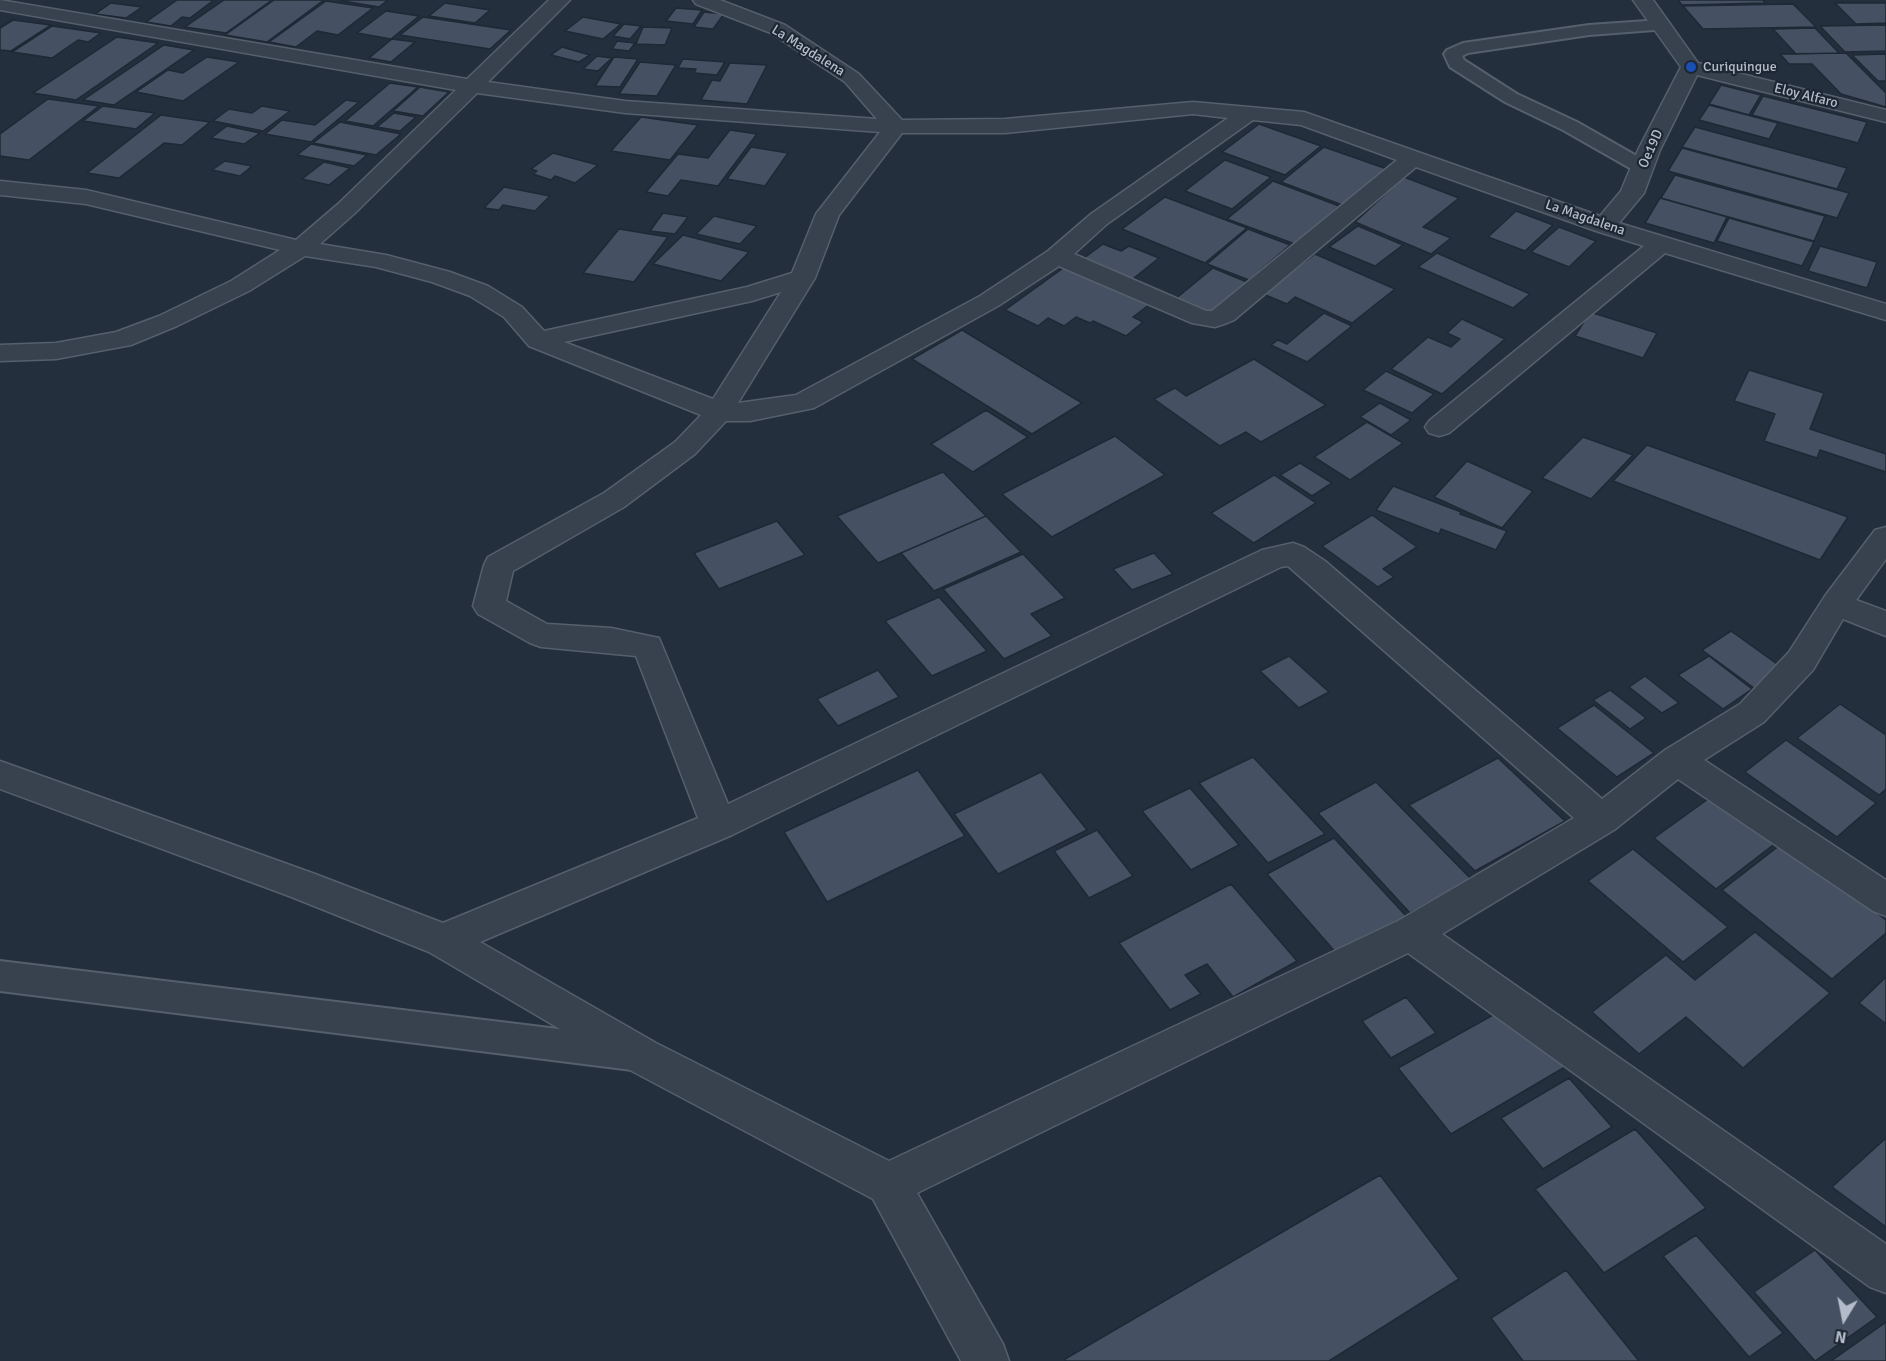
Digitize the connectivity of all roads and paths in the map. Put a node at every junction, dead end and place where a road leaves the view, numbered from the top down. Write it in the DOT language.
graph roads {
  1 [pos="560,0"];
  2 [pos="703,0"];
  3 [pos="1643,0"];
  4 [pos="0,4"];
  5 [pos="1661,25"];
  6 [pos="1691,67"];
  7 [pos="471,86"];
  8 [pos="1249,113"];
  9 [pos="1886,116"];
  10 [pos="896,127"];
  11 [pos="1413,158"];
  12 [pos="1642,167"];
  13 [pos="0,188"];
  14 [pos="1604,226"];
  15 [pos="1661,244"];
  16 [pos="301,248"];
  17 [pos="1057,256"];
  18 [pos="803,278"];
  19 [pos="1886,312"];
  20 [pos="538,340"];
  21 [pos="0,353"];
  22 [pos="719,412"];
  23 [pos="1438,427"];
  24 [pos="1886,537"];
  25 [pos="1836,604"];
  26 [pos="1886,624"];
  27 [pos="1677,760"];
  28 [pos="0,776"];
  29 [pos="1601,820"];
  30 [pos="719,825"];
  31 [pos="1886,900"];
  32 [pos="1411,933"];
  33 [pos="443,940"];
  34 [pos="0,976"];
  35 [pos="642,1056"];
  36 [pos="888,1184"];
  37 [pos="1886,1271"];
  38 [pos="986,1361"];
  1 -- 7 [label="street"];
  2 -- 10 [label="street, La Magdalena"];
  3 -- 5 [label="street"];
  4 -- 7 [label="street, La Magdalena"];
  5 -- 6 [label="street"];
  5 -- 12 [label="lane"];
  6 -- 9 [label="street, Eloy Alfaro"];
  6 -- 12 [label="street, Oe19D"];
  7 -- 10 [label="street, La Magdalena"];
  7 -- 16 [label="street"];
  8 -- 10 [label="street, La Magdalena"];
  8 -- 11 [label="street, La Magdalena"];
  8 -- 17 [label="street"];
  10 -- 18 [label="street"];
  11 -- 14 [label="street, La Magdalena"];
  11 -- 17 [label="street"];
  12 -- 14 [label="street, Oe19D"];
  13 -- 16 [label="street"];
  14 -- 15 [label="street, La Magdalena"];
  15 -- 19 [label="street, La Magdalena"];
  15 -- 23 [label="street"];
  16 -- 20 [label="street"];
  16 -- 21 [label="street"];
  17 -- 22 [label="street"];
  18 -- 20 [label="street"];
  18 -- 22 [label="street"];
  20 -- 22 [label="street"];
  22 -- 30 [label="street"];
  24 -- 25 [label="street"];
  25 -- 26 [label="street"];
  25 -- 27 [label="street"];
  27 -- 29 [label="street"];
  27 -- 31 [label="street"];
  28 -- 33 [label="street"];
  29 -- 30 [label="street"];
  29 -- 32 [label="street"];
  30 -- 33 [label="street"];
  32 -- 36 [label="street"];
  32 -- 37 [label="street"];
  33 -- 35 [label="street"];
  34 -- 35 [label="lane"];
  35 -- 36 [label="street"];
  36 -- 38 [label="street"];
}
